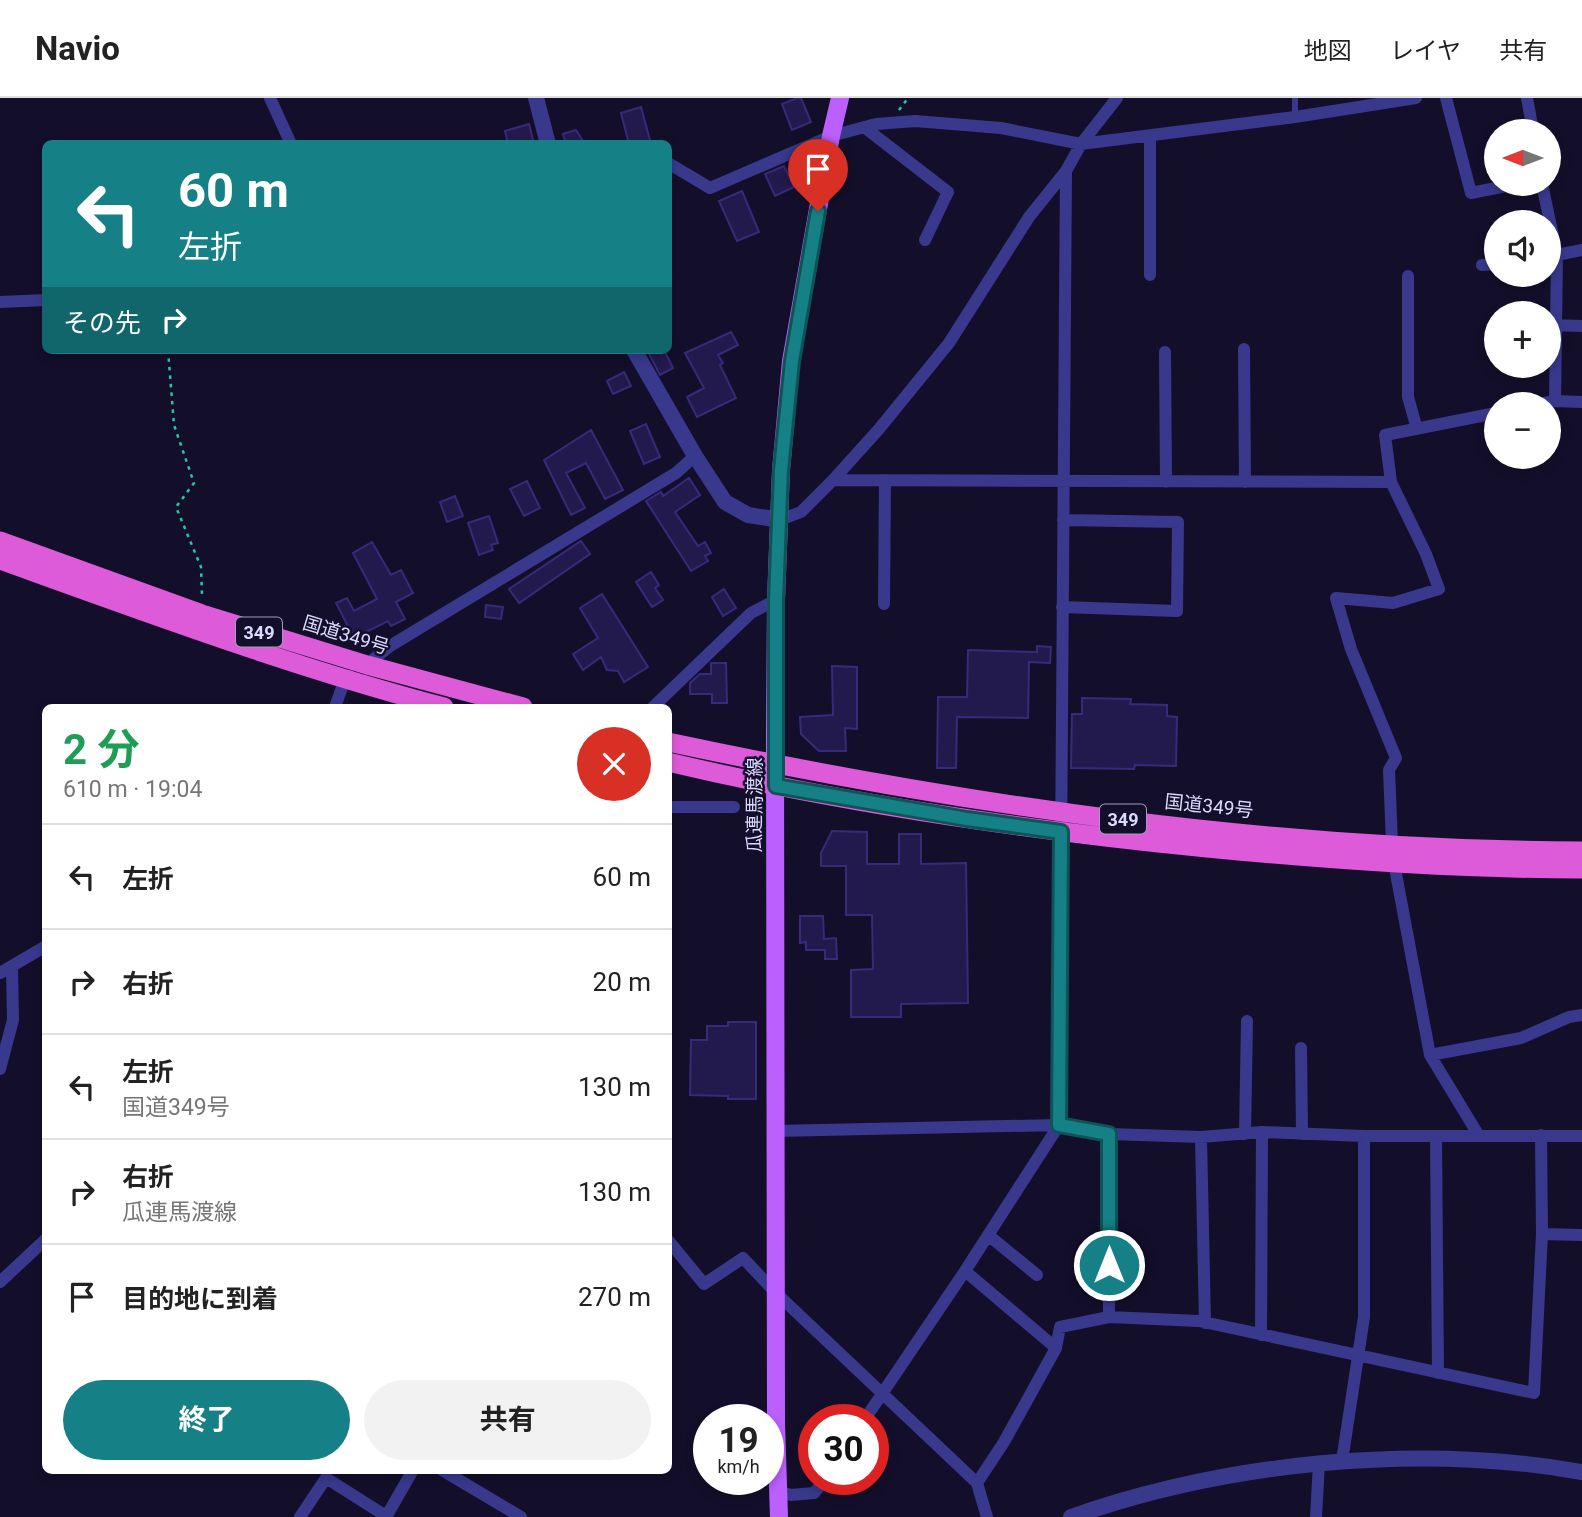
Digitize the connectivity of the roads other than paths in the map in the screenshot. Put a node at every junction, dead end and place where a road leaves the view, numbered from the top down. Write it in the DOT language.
graph roads {
  1 [pos="270,98"];
  2 [pos="536,98"];
  3 [pos="840,98"];
  4 [pos="1117,98"];
  5 [pos="1295,98"];
  6 [pos="1416,98"];
  7 [pos="1446,98"];
  8 [pos="1527,98"];
  9 [pos="1391,100"];
  10 [pos="1294,117"];
  11 [pos="1531,119"];
  12 [pos="864,127"];
  13 [pos="831,135"];
  14 [pos="1150,137"];
  15 [pos="289,140"];
  16 [pos="547,140"];
  17 [pos="1081,145"];
  18 [pos="672,165"];
  19 [pos="1066,171"];
  20 [pos="1484,190"];
  21 [pos="925,240"];
  22 [pos="1582,250"];
  23 [pos="1561,254"];
  24 [pos="1150,275"];
  25 [pos="1408,276"];
  26 [pos="42,300"];
  27 [pos="0,302"];
  28 [pos="1561,325"];
  29 [pos="1582,326"];
  30 [pos="1244,349"];
  31 [pos="1165,352"];
  32 [pos="636,354"];
  33 [pos="1561,401"];
  34 [pos="1582,402"];
  35 [pos="1484,415"];
  36 [pos="1417,429"];
  37 [pos="695,456"];
  38 [pos="833,480"];
  39 [pos="885,480"];
  40 [pos="1063,481"];
  41 [pos="1166,482"];
  42 [pos="1245,482"];
  43 [pos="1391,482"];
  44 [pos="780,520"];
  45 [pos="1063,520"];
  46 [pos="0,541"];
  47 [pos="0,560"];
  48 [pos="776,600"];
  49 [pos="884,604"];
  50 [pos="1062,607"];
  51 [pos="367,665"];
  52 [pos="345,679"];
  53 [pos="336,704"];
  54 [pos="433,704"];
  55 [pos="512,704"];
  56 [pos="656,704"];
  57 [pos="672,743"];
  58 [pos="672,763"];
  59 [pos="775,765"];
  60 [pos="776,786"];
  61 [pos="672,807"];
  62 [pos="734,807"];
  63 [pos="1061,822"];
  64 [pos="1582,851"];
  65 [pos="1393,854"];
  66 [pos="1582,869"];
  67 [pos="42,948"];
  68 [pos="6,970"];
  69 [pos="1582,1015"];
  70 [pos="1247,1021"];
  71 [pos="1301,1048"];
  72 [pos="1430,1055"];
  73 [pos="0,1069"];
  74 [pos="1059,1125"];
  75 [pos="775,1131"];
  76 [pos="1262,1132"];
  77 [pos="1109,1134"];
  78 [pos="1245,1134"];
  79 [pos="1301,1134"];
  80 [pos="1541,1135"];
  81 [pos="1364,1136"];
  82 [pos="1436,1136"];
  83 [pos="1479,1136"];
  84 [pos="1582,1136"];
  85 [pos="1201,1137"];
  86 [pos="1542,1234"];
  87 [pos="988,1235"];
  88 [pos="1582,1235"];
  89 [pos="42,1243"];
  90 [pos="672,1245"];
  91 [pos="965,1271"];
  92 [pos="1037,1275"];
  93 [pos="0,1282"];
  94 [pos="775,1292"];
  95 [pos="1109,1317"];
  96 [pos="1205,1323"];
  97 [pos="1262,1335"];
  98 [pos="1056,1348"];
  99 [pos="1359,1357"];
  100 [pos="1438,1374"];
  101 [pos="882,1394"];
  102 [pos="776,1404"];
  103 [pos="875,1404"];
  104 [pos="1342,1461"];
  105 [pos="1319,1463"];
  106 [pos="1582,1472"];
  107 [pos="411,1474"];
  108 [pos="450,1474"];
  109 [pos="977,1483"];
  110 [pos="777,1495"];
  111 [pos="300,1517"];
  112 [pos="386,1517"];
  113 [pos="521,1517"];
  114 [pos="779,1517"];
  115 [pos="987,1517"];
  116 [pos="1071,1517"];
  117 [pos="1315,1517"];
  1 -- 15 [label="street"];
  2 -- 16 [label="street"];
  3 -- 13 [label="main road, 瓜連馬渡線"];
  4 -- 17 [label="street"];
  5 -- 10 [label="lane"];
  6 -- 9 [label="street"];
  7 -- 20 [label="street"];
  8 -- 11 [label="street"];
  9 -- 10 [label="street"];
  10 -- 14 [label="street"];
  12 -- 13 [label="street"];
  12 -- 17 [label="street"];
  12 -- 21 [label="street"];
  13 -- 18 [label="street"];
  13 -- 44 [label="main road, 瓜連馬渡線"];
  14 -- 17 [label="street"];
  14 -- 24 [label="street"];
  17 -- 19 [label="street"];
  19 -- 38 [label="street"];
  19 -- 40 [label="street"];
  22 -- 23 [label="street"];
  25 -- 36 [label="street"];
  26 -- 27 [label="street"];
  28 -- 29 [label="street"];
  30 -- 42 [label="street"];
  31 -- 41 [label="street"];
  32 -- 37 [label="street"];
  33 -- 34 [label="street"];
  35 -- 36 [label="street"];
  36 -- 43 [label="street"];
  37 -- 44 [label="street"];
  37 -- 51 [label="street"];
  38 -- 39 [label="street"];
  38 -- 44 [label="street"];
  39 -- 40 [label="street"];
  39 -- 49 [label="street"];
  40 -- 41 [label="street"];
  40 -- 45 [label="street"];
  41 -- 42 [label="street"];
  42 -- 43 [label="street"];
  43 -- 65 [label="street"];
  44 -- 48 [label="main road, 瓜連馬渡線"];
  45 -- 50 [label="street"];
  45 -- 50 [label="street"];
  46 -- 51 [label="highway, 国道349号 / 349"];
  47 -- 52 [label="highway, 349"];
  48 -- 56 [label="street"];
  48 -- 59 [label="main road, 瓜連馬渡線"];
  50 -- 63 [label="street"];
  51 -- 52 [label="street"];
  51 -- 55 [label="highway, 国道349号 / 349"];
  52 -- 53 [label="street"];
  52 -- 54 [label="highway, 349"];
  57 -- 59 [label="highway, 349"];
  58 -- 60 [label="highway, 349"];
  59 -- 60 [label="main road, 瓜連馬渡線"];
  59 -- 63 [label="highway, 349"];
  60 -- 63 [label="highway, 349"];
  60 -- 75 [label="main road, 瓜連馬渡線"];
  61 -- 62 [label="street"];
  63 -- 65 [label="highway, 349"];
  63 -- 74 [label="street"];
  64 -- 65 [label="highway, 349"];
  65 -- 66 [label="highway, 349"];
  65 -- 72 [label="street"];
  67 -- 68 [label="street"];
  68 -- 73 [label="street"];
  69 -- 72 [label="street"];
  70 -- 78 [label="street"];
  71 -- 79 [label="street"];
  72 -- 83 [label="street"];
  74 -- 75 [label="street"];
  74 -- 77 [label="street"];
  74 -- 87 [label="street"];
  75 -- 94 [label="main road, 瓜連馬渡線"];
  76 -- 78 [label="street"];
  76 -- 79 [label="street"];
  76 -- 97 [label="street"];
  77 -- 85 [label="street"];
  77 -- 95 [label="street"];
  78 -- 85 [label="street"];
  79 -- 81 [label="street"];
  80 -- 83 [label="street"];
  80 -- 84 [label="street"];
  80 -- 86 [label="street"];
  81 -- 82 [label="street"];
  81 -- 99 [label="street"];
  82 -- 83 [label="street"];
  82 -- 100 [label="street"];
  85 -- 96 [label="street"];
  86 -- 88 [label="street"];
  86 -- 100 [label="street"];
  87 -- 91 [label="street"];
  87 -- 92 [label="street"];
  89 -- 93 [label="street"];
  90 -- 94 [label="street"];
  91 -- 98 [label="street"];
  91 -- 101 [label="street"];
  94 -- 101 [label="street"];
  94 -- 102 [label="main road, 瓜連馬渡線"];
  95 -- 96 [label="street"];
  95 -- 98 [label="street"];
  96 -- 97 [label="street"];
  97 -- 99 [label="street"];
  98 -- 109 [label="street"];
  99 -- 100 [label="street"];
  99 -- 104 [label="street"];
  101 -- 103 [label="street"];
  101 -- 109 [label="street"];
  104 -- 105 [label="street"];
  104 -- 106 [label="street"];
  105 -- 116 [label="street"];
  105 -- 117 [label="street"];
  107 -- 112 [label="street"];
  108 -- 113 [label="street"];
  109 -- 115 [label="street"];
  110 -- 114 [label="main road, 瓜連馬渡線"];
  111 -- 112 [label="street"];
}
